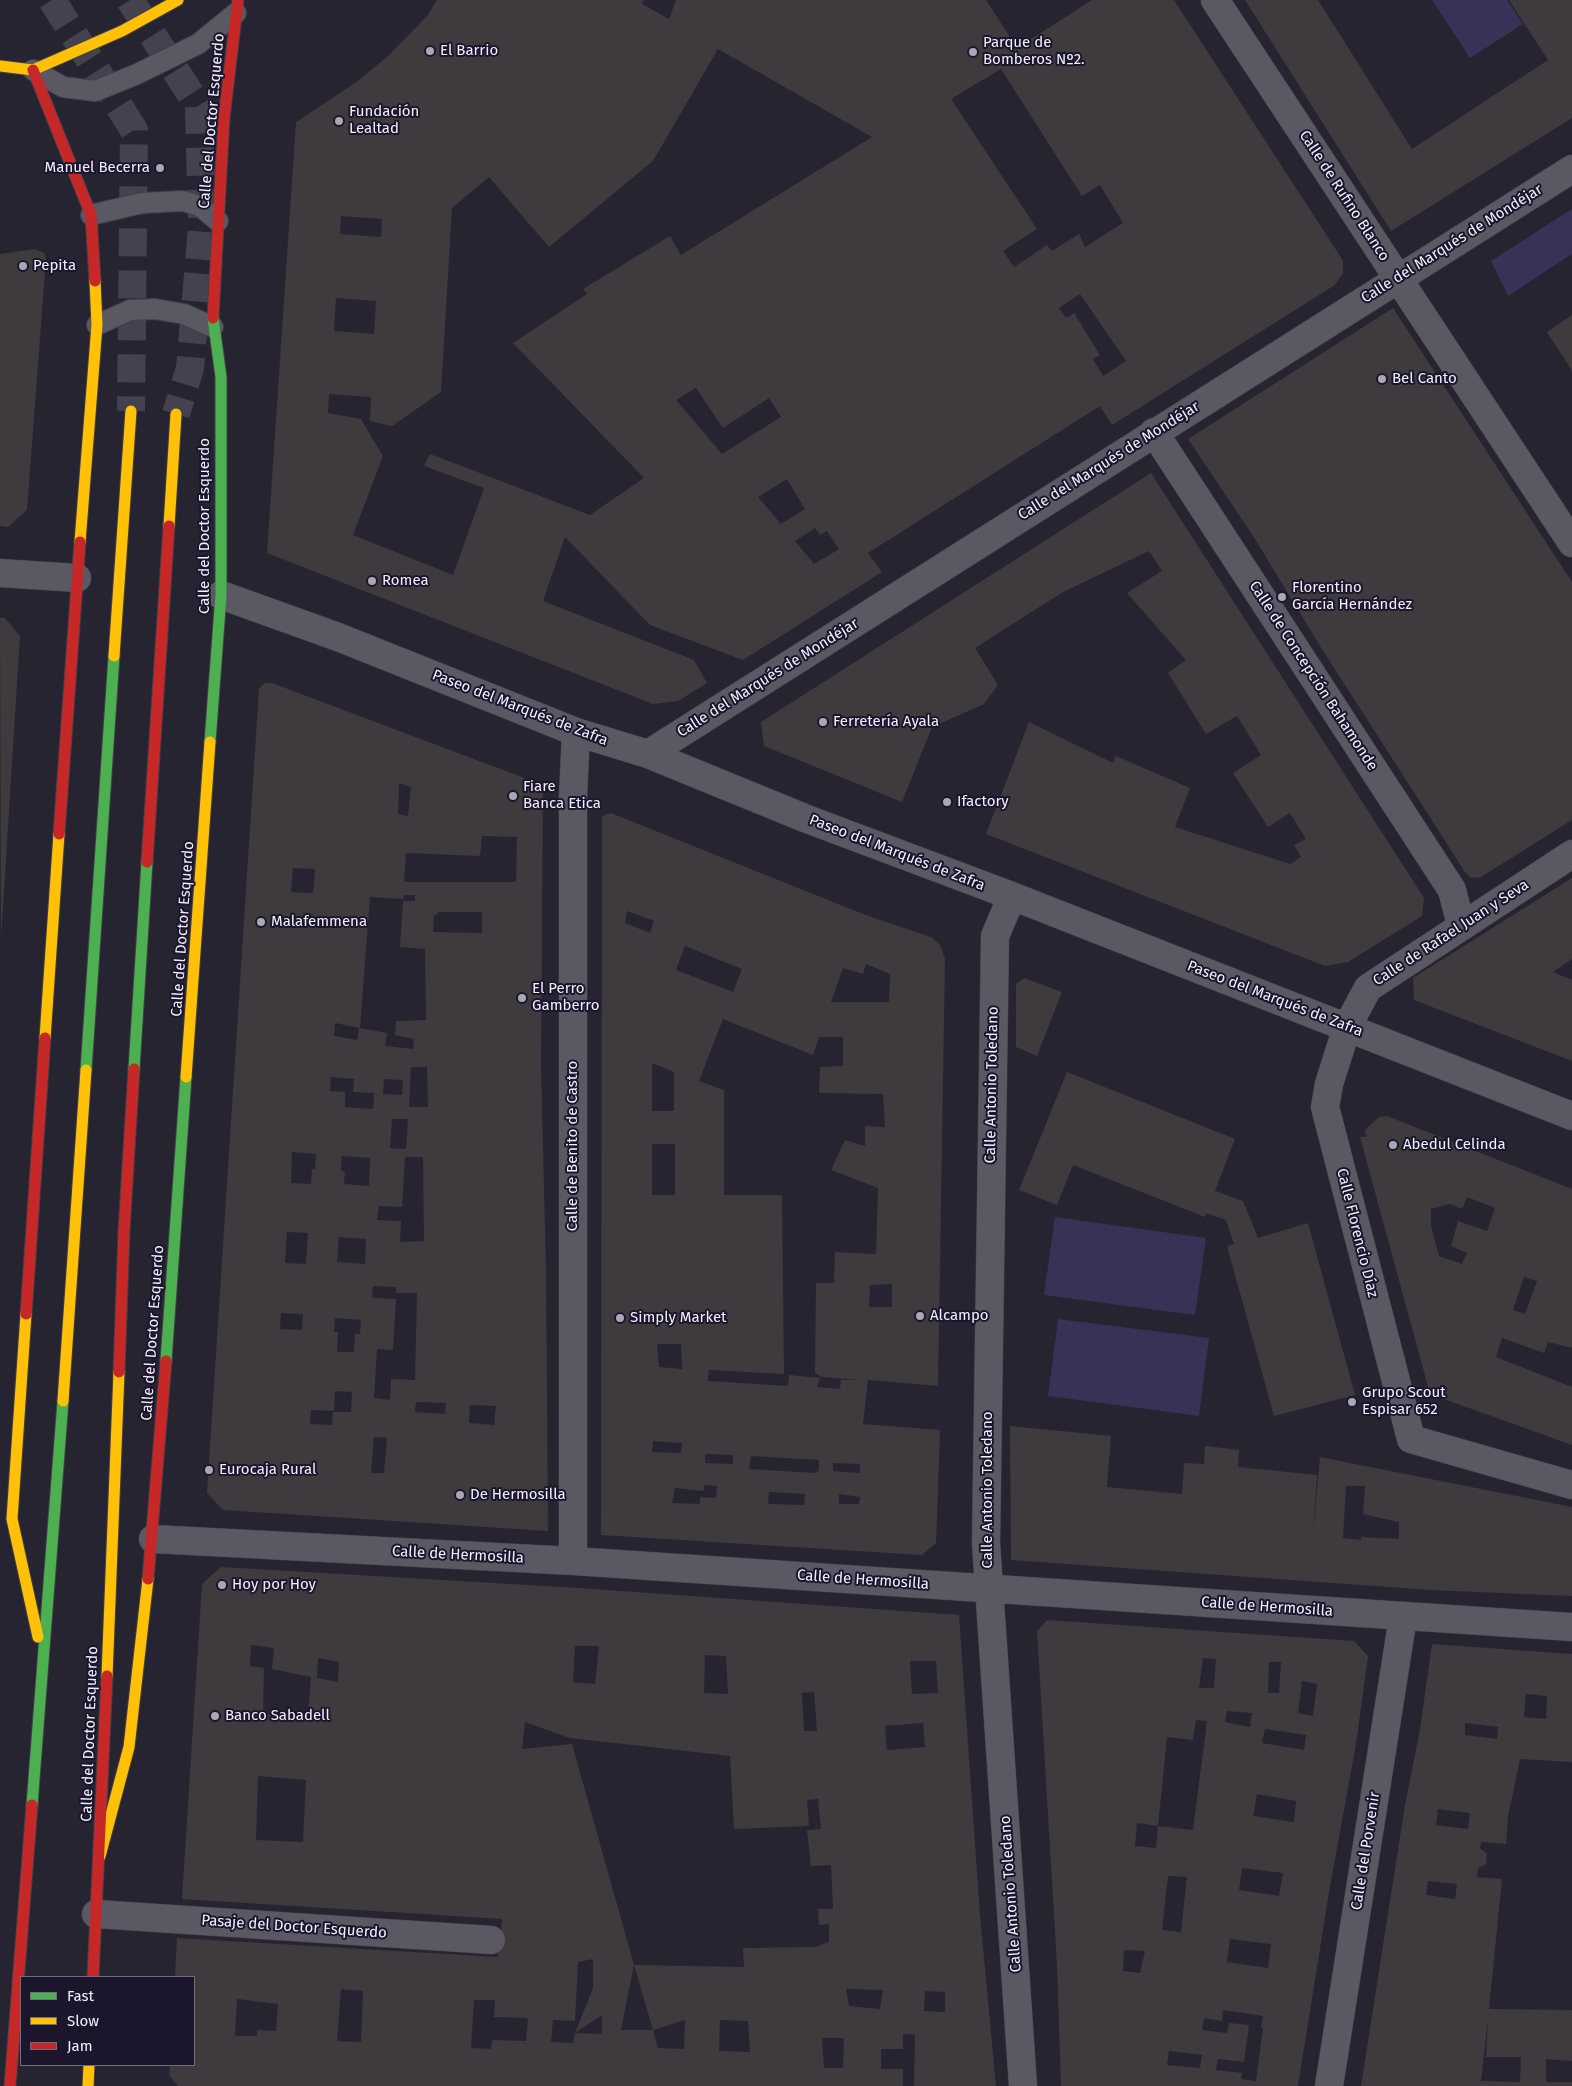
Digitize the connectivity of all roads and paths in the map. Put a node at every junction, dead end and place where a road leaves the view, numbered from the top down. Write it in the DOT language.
graph roads {
  1 [pos="178,0"];
  2 [pos="1215,0"];
  3 [pos="237,7"];
  4 [pos="0,66"];
  5 [pos="33,70"];
  6 [pos="1572,169"];
  7 [pos="92,215"];
  8 [pos="218,221"];
  9 [pos="1398,278"];
  10 [pos="97,325"];
  11 [pos="213,326"];
  12 [pos="131,410"];
  13 [pos="176,414"];
  14 [pos="1154,432"];
  15 [pos="1572,543"];
  16 [pos="0,573"];
  17 [pos="77,578"];
  18 [pos="221,595"];
  19 [pos="576,732"];
  20 [pos="648,754"];
  21 [pos="1572,854"];
  22 [pos="1012,896"];
  23 [pos="1461,925"];
  24 [pos="1347,1027"];
  25 [pos="1572,1116"];
  26 [pos="1572,1485"];
  27 [pos="6,1519"];
  28 [pos="153,1539"];
  29 [pos="573,1561"];
  30 [pos="988,1588"];
  31 [pos="1403,1616"];
  32 [pos="1572,1627"];
  33 [pos="44,1666"];
  34 [pos="100,1856"];
  35 [pos="96,1914"];
  36 [pos="492,1940"];
  37 [pos="93,1976"];
  38 [pos="8,2007"];
  39 [pos="89,2066"];
  40 [pos="10,2086"];
  41 [pos="88,2086"];
  42 [pos="1023,2086"];
  43 [pos="1330,2086"];
  1 -- 5 [label="main road"];
  2 -- 9 [label="street, Calle de Rufino Blanco"];
  3 -- 5 [label="lane"];
  3 -- 8 [label="main road, Calle del Doctor Esquerdo"];
  4 -- 5 [label="main road"];
  5 -- 7 [label="main road"];
  6 -- 9 [label="street, Calle del Marqués de Mondéjar"];
  7 -- 8 [label="lane"];
  7 -- 10 [label="main road"];
  8 -- 11 [label="main road, Calle del Doctor Esquerdo"];
  9 -- 14 [label="street, Calle del Marqués de Mondéjar"];
  9 -- 15 [label="street, Calle de Rufino Blanco"];
  10 -- 11 [label="lane"];
  10 -- 17 [label="main road"];
  11 -- 18 [label="main road, Calle del Doctor Esquerdo"];
  12 -- 33 [label="main road"];
  13 -- 34 [label="main road, Calle del Doctor Esquerdo"];
  14 -- 20 [label="street, Calle del Marqués de Mondéjar"];
  14 -- 23 [label="street, Calle de Concepción Bahamonde"];
  16 -- 17 [label="street"];
  17 -- 27 [label="main road"];
  18 -- 19 [label="street, Paseo del Marqués de Zafra"];
  18 -- 28 [label="main road, Calle del Doctor Esquerdo"];
  19 -- 20 [label="street, Paseo del Marqués de Zafra"];
  19 -- 29 [label="street, Calle de Benito de Castro"];
  20 -- 22 [label="street, Paseo del Marqués de Zafra"];
  21 -- 23 [label="street, Calle de Rafael Juan y Seva"];
  22 -- 24 [label="street, Paseo del Marqués de Zafra"];
  22 -- 30 [label="street, Calle Antonio Toledano"];
  23 -- 24 [label="street, Calle de Rafael Juan y Seva"];
  24 -- 25 [label="street, Paseo del Marqués de Zafra"];
  24 -- 26 [label="street, Calle Florencio Díaz"];
  27 -- 33 [label="main road"];
  28 -- 29 [label="street, Calle de Hermosilla"];
  28 -- 34 [label="main road, Calle del Doctor Esquerdo"];
  29 -- 30 [label="street, Calle de Hermosilla"];
  30 -- 31 [label="street, Calle de Hermosilla"];
  30 -- 42 [label="street, Calle Antonio Toledano"];
  31 -- 32 [label="street, Calle de Hermosilla"];
  31 -- 43 [label="street, Calle del Porvenir"];
  33 -- 38 [label="main road"];
  34 -- 35 [label="main road, Calle del Doctor Esquerdo"];
  35 -- 36 [label="street, Pasaje del Doctor Esquerdo"];
  35 -- 37 [label="main road, Calle del Doctor Esquerdo"];
  38 -- 40 [label="main road"];
  39 -- 41 [label="main road"];
}
